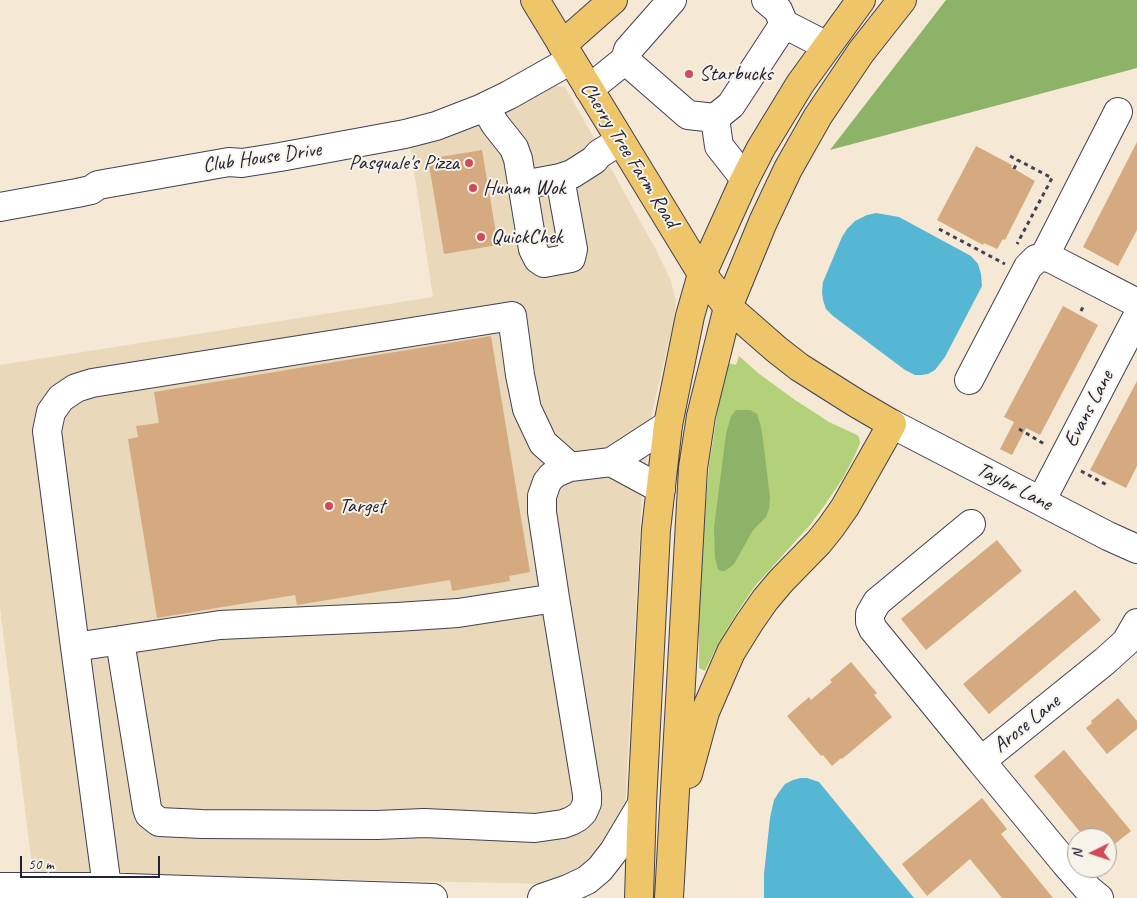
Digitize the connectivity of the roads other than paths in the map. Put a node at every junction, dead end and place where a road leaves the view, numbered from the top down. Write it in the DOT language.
graph roads {
  1 [pos="535,0"];
  2 [pos="613,0"];
  3 [pos="672,0"];
  4 [pos="766,0"];
  5 [pos="861,0"];
  6 [pos="902,0"];
  7 [pos="784,24"];
  8 [pos="827,46"];
  9 [pos="567,52"];
  10 [pos="625,60"];
  11 [pos="589,90"];
  12 [pos="485,107"];
  13 [pos="1118,112"];
  14 [pos="715,118"];
  15 [pos="620,141"];
  16 [pos="560,178"];
  17 [pos="745,179"];
  18 [pos="523,185"];
  19 [pos="0,207"];
  20 [pos="1044,257"];
  21 [pos="702,274"];
  22 [pos="1137,303"];
  23 [pos="728,307"];
  24 [pos="1137,317"];
  25 [pos="969,380"];
  26 [pos="892,424"];
  27 [pos="668,425"];
  28 [pos="611,462"];
  29 [pos="570,466"];
  30 [pos="661,489"];
  31 [pos="1041,501"];
  32 [pos="971,524"];
  33 [pos="1137,549"];
  34 [pos="555,598"];
  35 [pos="1137,623"];
  36 [pos="120,641"];
  37 [pos="75,647"];
  38 [pos="981,760"];
  39 [pos="642,804"];
  40 [pos="673,831"];
  41 [pos="0,887"];
  42 [pos="107,888"];
  43 [pos="263,895"];
  44 [pos="351,897"];
  45 [pos="433,898"];
  46 [pos="542,898"];
  47 [pos="639,898"];
  48 [pos="669,898"];
  49 [pos="1099,898"];
  1 -- 9 [label="main road, Cherry Tree Farm Road"];
  2 -- 9 [label="main road"];
  3 -- 10 [label="street"];
  4 -- 7 [label="street"];
  5 -- 8 [label="main road"];
  6 -- 23 [label="main road"];
  7 -- 8 [label="street"];
  7 -- 14 [label="street"];
  8 -- 17 [label="main road"];
  9 -- 11 [label="main road, Cherry Tree Farm Road"];
  9 -- 12 [label="street, Club House Drive"];
  10 -- 11 [label="street"];
  10 -- 14 [label="street"];
  11 -- 15 [label="main road, Cherry Tree Farm Road"];
  12 -- 18 [label="street"];
  12 -- 19 [label="street, Club House Drive"];
  13 -- 20 [label="street"];
  14 -- 17 [label="street"];
  15 -- 16 [label="street"];
  15 -- 21 [label="main road, Cherry Tree Farm Road"];
  16 -- 18 [label="street"];
  16 -- 18 [label="street"];
  17 -- 21 [label="main road"];
  20 -- 22 [label="street"];
  20 -- 25 [label="street"];
  21 -- 23 [label="main road, Cherry Tree Farm Road"];
  21 -- 27 [label="main road"];
  23 -- 26 [label="main road, Cherry Tree Farm Road"];
  23 -- 40 [label="main road"];
  24 -- 31 [label="street, Evans Lane"];
  26 -- 31 [label="street, Taylor Lane"];
  26 -- 40 [label="main road"];
  27 -- 28 [label="street"];
  27 -- 30 [label="main road"];
  28 -- 29 [label="street"];
  28 -- 30 [label="street"];
  29 -- 34 [label="street"];
  29 -- 37 [label="street"];
  30 -- 39 [label="main road"];
  31 -- 33 [label="street, Taylor Lane"];
  32 -- 38 [label="street"];
  34 -- 36 [label="street"];
  34 -- 36 [label="street"];
  35 -- 38 [label="street, Arose Lane"];
  36 -- 37 [label="street"];
  37 -- 42 [label="street"];
  38 -- 49 [label="street, Arose Lane"];
  39 -- 46 [label="street"];
  39 -- 47 [label="main road"];
  40 -- 48 [label="main road"];
  41 -- 42 [label="street"];
  42 -- 43 [label="street"];
  43 -- 44 [label="street"];
  44 -- 45 [label="street"];
}
